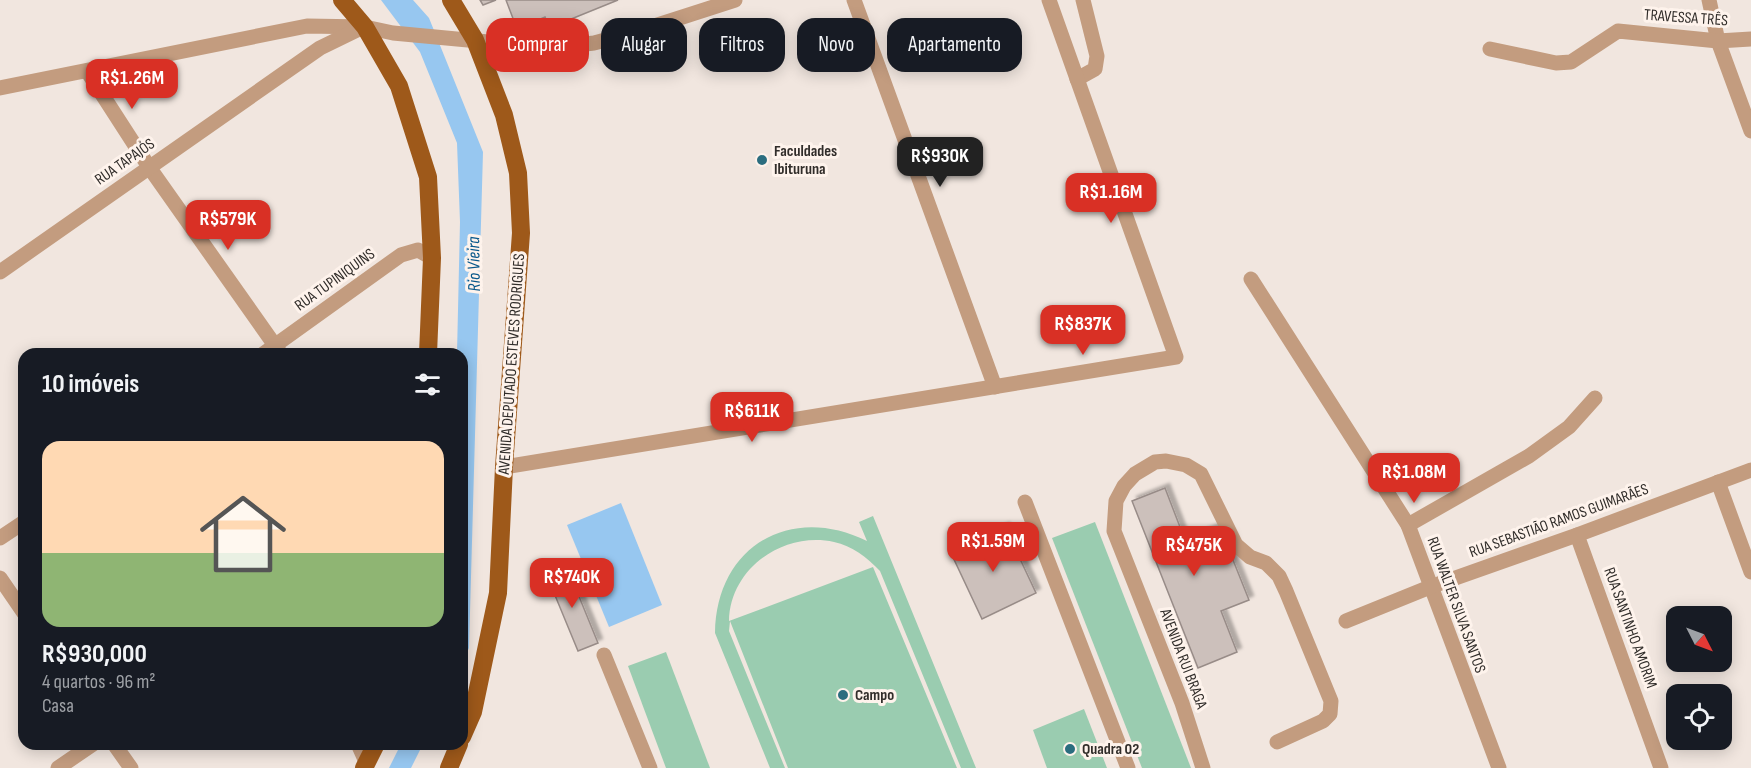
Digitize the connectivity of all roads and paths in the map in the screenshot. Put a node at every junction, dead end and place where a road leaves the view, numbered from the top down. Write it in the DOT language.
graph roads {
  1 [pos="342,0"];
  2 [pos="451,0"];
  3 [pos="735,0"];
  4 [pos="854,0"];
  5 [pos="1049,0"];
  6 [pos="1083,0"];
  7 [pos="1709,0"];
  8 [pos="365,27"];
  9 [pos="1093,36"];
  10 [pos="1751,39"];
  11 [pos="475,40"];
  12 [pos="1719,41"];
  13 [pos="1065,45"];
  14 [pos="1490,49"];
  15 [pos="87,71"];
  16 [pos="1077,79"];
  17 [pos="0,88"];
  18 [pos="1751,130"];
  19 [pos="149,167"];
  20 [pos="432,258"];
  21 [pos="0,272"];
  22 [pos="1251,279"];
  23 [pos="271,348"];
  24 [pos="277,348"];
  25 [pos="428,348"];
  26 [pos="995,387"];
  27 [pos="1595,398"];
  28 [pos="504,467"];
  29 [pos="1751,470"];
  30 [pos="1718,482"];
  31 [pos="1025,502"];
  32 [pos="1408,525"];
  33 [pos="18,526"];
  34 [pos="1577,535"];
  35 [pos="0,538"];
  36 [pos="1751,572"];
  37 [pos="0,578"];
  38 [pos="1430,587"];
  39 [pos="18,604"];
  40 [pos="1346,621"];
  41 [pos="604,655"];
  42 [pos="468,723"];
  43 [pos="1277,742"];
  44 [pos="84,750"];
  45 [pos="118,750"];
  46 [pos="360,750"];
  47 [pos="373,750"];
  48 [pos="456,750"];
  49 [pos="366,766"];
  50 [pos="58,768"];
  51 [pos="131,768"];
  52 [pos="449,768"];
  53 [pos="650,768"];
  54 [pos="1128,768"];
  55 [pos="1203,768"];
  56 [pos="1498,768"];
  57 [pos="1661,768"];
  1 -- 8 [label="main road"];
  2 -- 11 [label="main road, AVENIDA DEPUTADO ESTEVES RODRIGUES"];
  3 -- 11 [label="street"];
  4 -- 26 [label="street"];
  5 -- 13 [label="street"];
  6 -- 9 [label="street"];
  7 -- 12 [label="street"];
  8 -- 11 [label="street"];
  8 -- 15 [label="street"];
  8 -- 19 [label="street, RUA TAPAJÓS"];
  8 -- 20 [label="main road"];
  9 -- 13 [label="street"];
  9 -- 16 [label="street"];
  10 -- 12 [label="street, TRAVESSA TRÊS"];
  11 -- 28 [label="main road, AVENIDA DEPUTADO ESTEVES RODRIGUES"];
  12 -- 14 [label="street, TRAVESSA TRÊS"];
  12 -- 18 [label="street"];
  13 -- 16 [label="street"];
  15 -- 17 [label="street"];
  15 -- 19 [label="street"];
  16 -- 26 [label="street"];
  19 -- 21 [label="street, RUA TAPAJÓS"];
  19 -- 23 [label="street"];
  20 -- 24 [label="street, RUA TUPINIQUINS"];
  20 -- 25 [label="main road"];
  22 -- 32 [label="street, RUA WALTER SILVA SANTOS"];
  26 -- 28 [label="street"];
  27 -- 32 [label="street"];
  28 -- 42 [label="main road, AVENIDA DEPUTADO ESTEVES RODRIGUES"];
  29 -- 30 [label="street, RUA SEBASTIÃO RAMOS GUIMARÃES"];
  30 -- 34 [label="street, RUA SEBASTIÃO RAMOS GUIMARÃES"];
  30 -- 36 [label="street"];
  31 -- 54 [label="street"];
  32 -- 38 [label="street, RUA WALTER SILVA SANTOS"];
  33 -- 35 [label="street"];
  34 -- 38 [label="street, RUA SEBASTIÃO RAMOS GUIMARÃES"];
  34 -- 57 [label="street, RUA SANTINHO AMORIM"];
  37 -- 39 [label="street"];
  38 -- 40 [label="street, RUA SEBASTIÃO RAMOS GUIMARÃES"];
  38 -- 56 [label="street, RUA WALTER SILVA SANTOS"];
  41 -- 53 [label="street"];
  43 -- 55 [label="street, AVENIDA RUI BRAGA"];
  44 -- 50 [label="street"];
  45 -- 51 [label="street"];
  46 -- 49 [label="street"];
  47 -- 49 [label="main road"];
  48 -- 52 [label="main road"];
}
